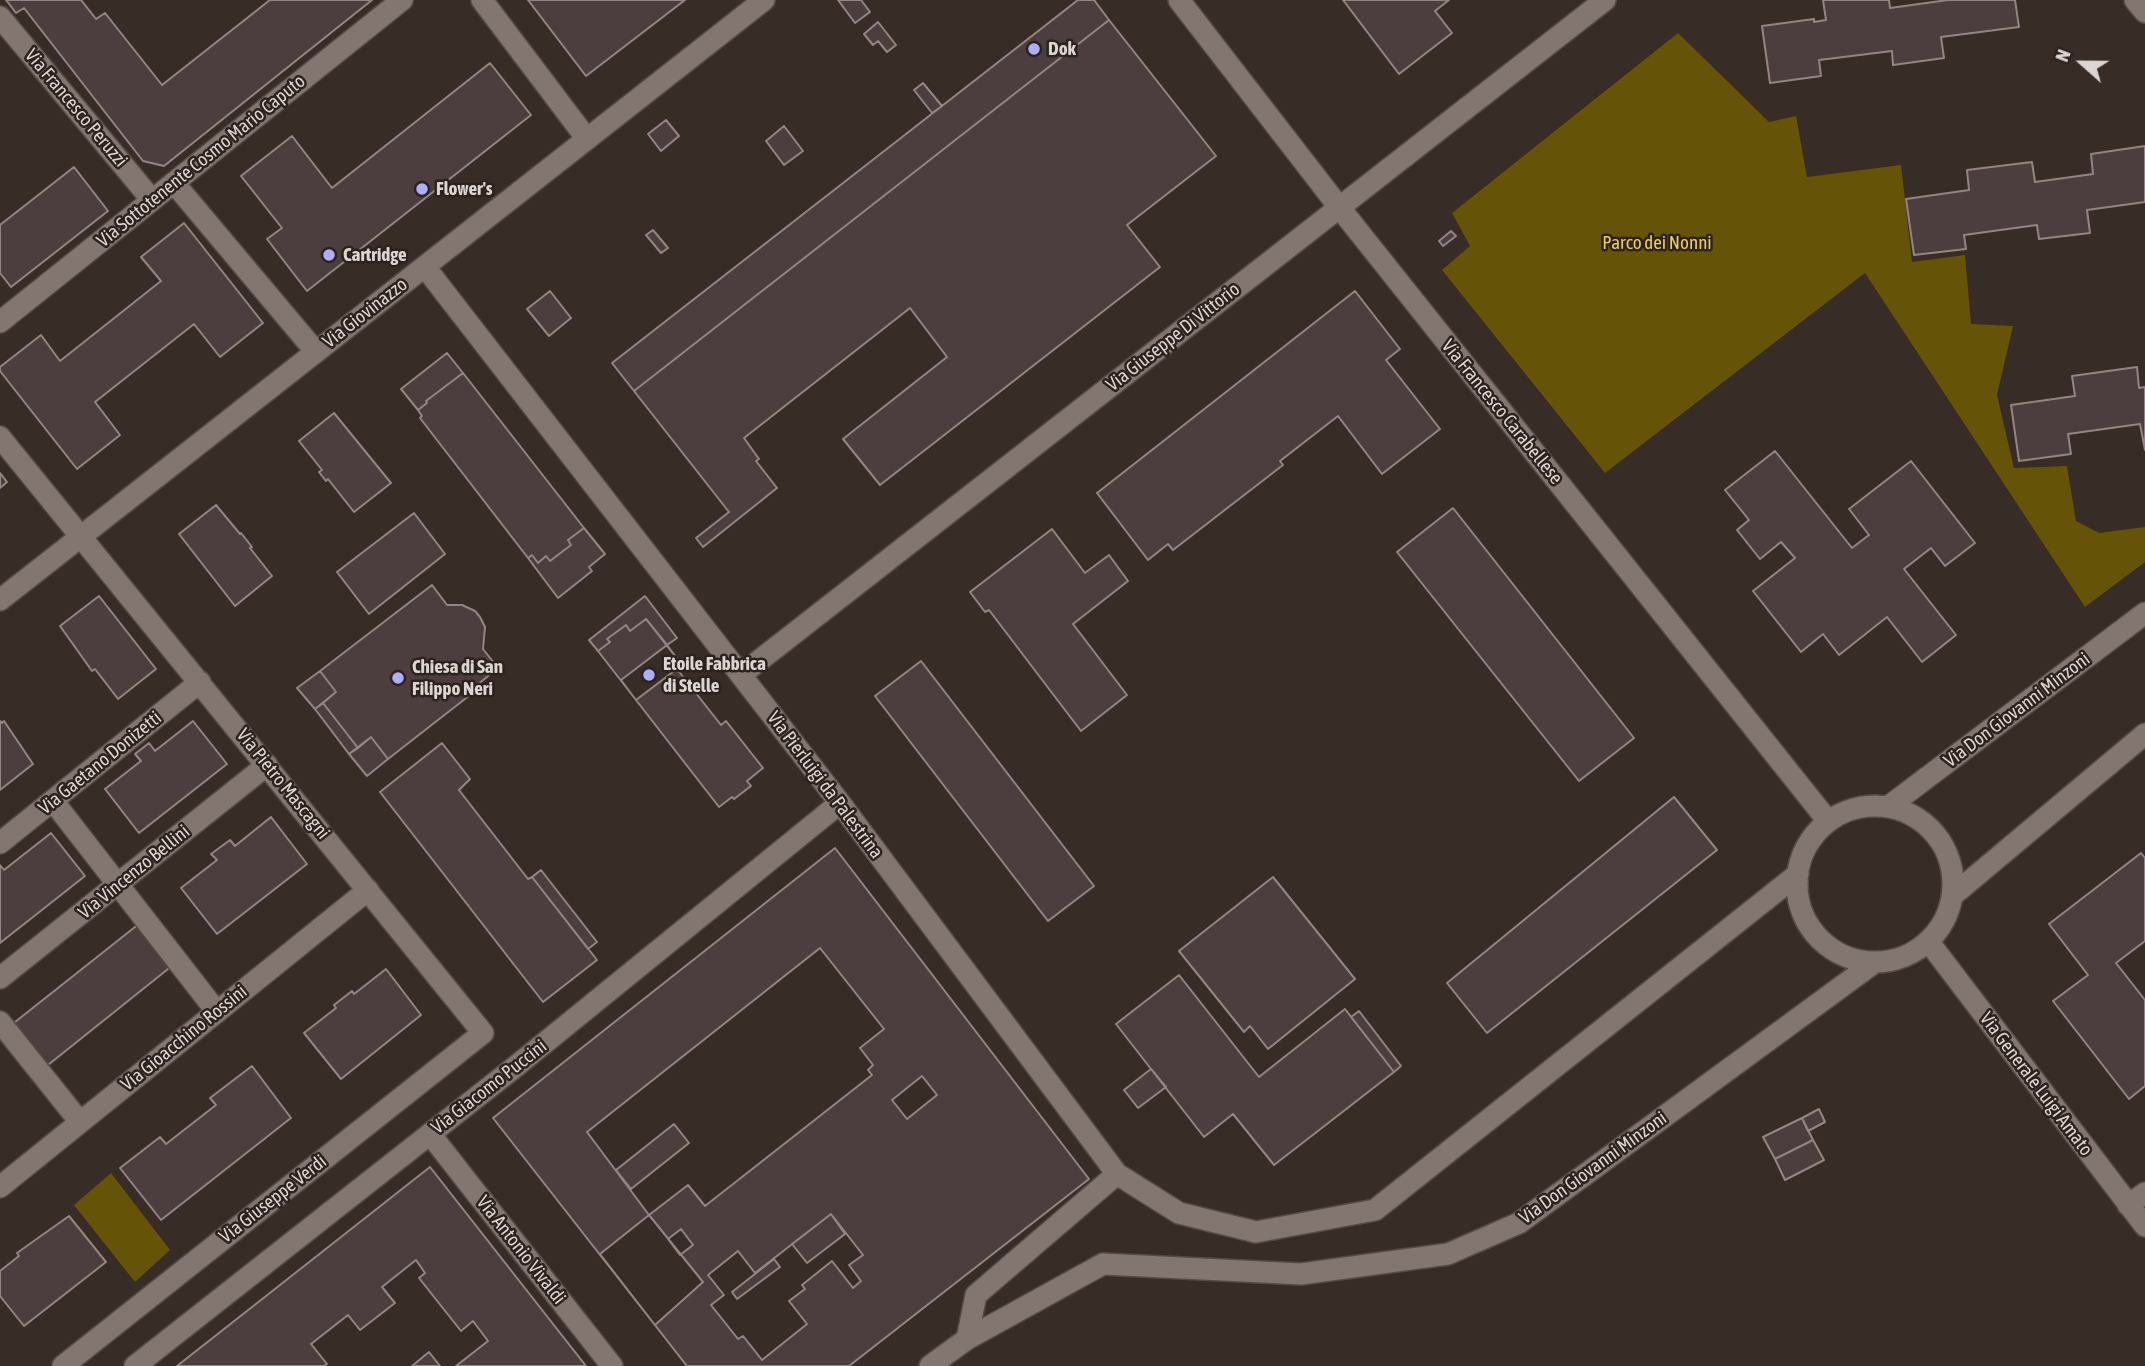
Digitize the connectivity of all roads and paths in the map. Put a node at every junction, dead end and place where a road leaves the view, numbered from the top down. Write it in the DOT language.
graph roads {
  1 [pos="402,0"];
  2 [pos="482,0"];
  3 [pos="764,0"];
  4 [pos="1179,0"];
  5 [pos="1605,0"];
  6 [pos="2135,0"];
  7 [pos="2145,12"];
  8 [pos="0,17"];
  9 [pos="587,139"];
  10 [pos="174,183"];
  11 [pos="152,200"];
  12 [pos="1339,207"];
  13 [pos="425,267"];
  14 [pos="0,322"];
  15 [pos="316,352"];
  16 [pos="0,437"];
  17 [pos="82,536"];
  18 [pos="0,600"];
  19 [pos="2145,613"];
  20 [pos="742,674"];
  21 [pos="200,682"];
  22 [pos="2145,734"];
  23 [pos="267,765"];
  24 [pos="53,801"];
  25 [pos="840,803"];
  26 [pos="1888,807"];
  27 [pos="1828,821"];
  28 [pos="0,843"];
  29 [pos="1798,874"];
  30 [pos="117,885"];
  31 [pos="368,890"];
  32 [pos="1952,896"];
  33 [pos="1928,941"];
  34 [pos="1875,962"];
  35 [pos="0,978"];
  36 [pos="217,1012"];
  37 [pos="0,1022"];
  38 [pos="483,1033"];
  39 [pos="80,1122"];
  40 [pos="430,1134"];
  41 [pos="1117,1174"];
  42 [pos="0,1187"];
  43 [pos="2137,1199"];
  44 [pos="2145,1226"];
  45 [pos="967,1339"];
  46 [pos="63,1366"];
  47 [pos="135,1366"];
  48 [pos="612,1366"];
  49 [pos="930,1366"];
  1 -- 10 [label="street, Via Sottotenente Cosmo Mario Caputo"];
  2 -- 9 [label="street"];
  3 -- 9 [label="street, Via Giovinazzo"];
  4 -- 12 [label="street, Via Francesco Carabellese"];
  5 -- 12 [label="street, Via Giuseppe Di Vittorio"];
  6 -- 7 [label="street"];
  8 -- 11 [label="street, Via Francesco Peruzzi"];
  9 -- 13 [label="street, Via Giovinazzo"];
  10 -- 11 [label="street, Via Sottotenente Cosmo Mario Caputo"];
  10 -- 15 [label="street"];
  11 -- 14 [label="street, Via Sottotenente Cosmo Mario Caputo"];
  12 -- 20 [label="street, Via Giuseppe Di Vittorio"];
  12 -- 27 [label="street, Via Francesco Carabellese"];
  13 -- 15 [label="street, Via Giovinazzo"];
  13 -- 20 [label="street, Via Pierluigi da Palestrina"];
  15 -- 17 [label="street, Via Giovinazzo"];
  16 -- 17 [label="street, Via Pietro Mascagni"];
  17 -- 18 [label="street, Via Giovinazzo"];
  17 -- 21 [label="street, Via Pietro Mascagni"];
  19 -- 26 [label="street, Via Don Giovanni Minzoni"];
  20 -- 25 [label="street, Via Pierluigi da Palestrina"];
  21 -- 23 [label="street, Via Pietro Mascagni"];
  21 -- 24 [label="street, Via Gaetano Donizetti"];
  22 -- 32 [label="street"];
  23 -- 30 [label="street, Via Vincenzo Bellini"];
  23 -- 31 [label="street, Via Pietro Mascagni"];
  24 -- 28 [label="street, Via Gaetano Donizetti"];
  24 -- 30 [label="street"];
  25 -- 40 [label="street, Via Giacomo Puccini"];
  25 -- 41 [label="street, Via Pierluigi da Palestrina"];
  26 -- 27 [label="street"];
  26 -- 32 [label="street"];
  27 -- 29 [label="street"];
  29 -- 34 [label="street"];
  29 -- 41 [label="street"];
  30 -- 35 [label="street, Via Vincenzo Bellini"];
  30 -- 36 [label="street"];
  31 -- 36 [label="street, Via Gioacchino Rossini"];
  31 -- 38 [label="street, Via Pietro Mascagni"];
  32 -- 33 [label="street"];
  33 -- 34 [label="street"];
  33 -- 43 [label="street, Via Generale Luigi Amato"];
  34 -- 45 [label="street, Via Don Giovanni Minzoni"];
  36 -- 39 [label="street, Via Gioacchino Rossini"];
  37 -- 39 [label="street"];
  38 -- 46 [label="street, Via Giuseppe Verdi"];
  39 -- 42 [label="street, Via Gioacchino Rossini"];
  40 -- 47 [label="street, Via Giacomo Puccini"];
  40 -- 48 [label="street, Via Antonio Vivaldi"];
  41 -- 45 [label="street"];
  43 -- 44 [label="street, Via Generale Luigi Amato"];
  45 -- 49 [label="street"];
}
